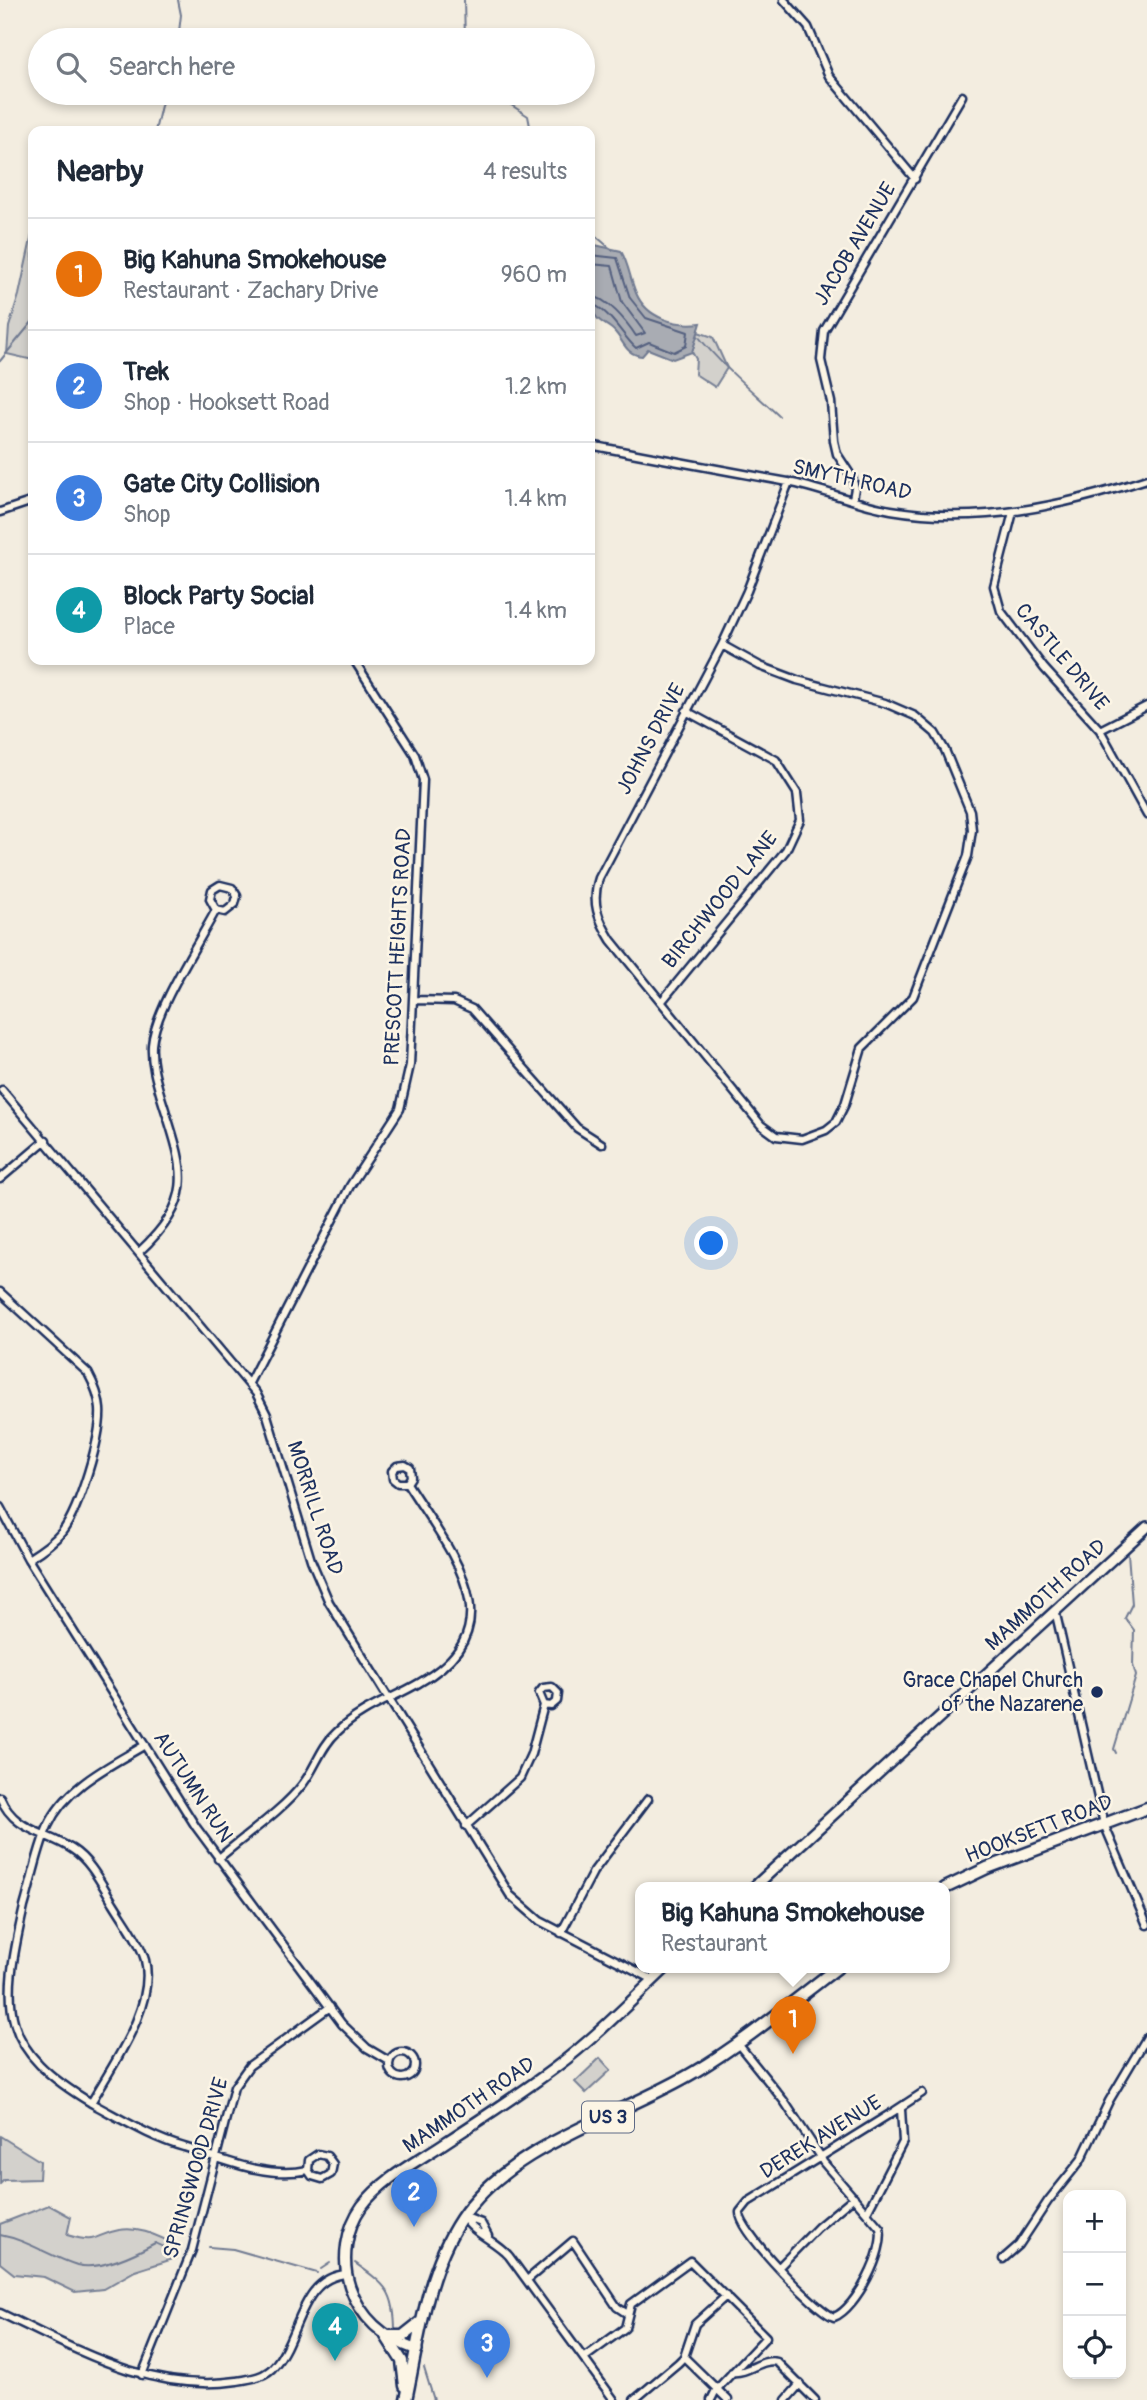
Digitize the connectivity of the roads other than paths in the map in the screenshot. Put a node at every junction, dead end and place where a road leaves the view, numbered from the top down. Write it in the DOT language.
graph roads {
  1 [pos="784,0"];
  2 [pos="962,96"];
  3 [pos="915,179"];
  4 [pos="595,446"];
  5 [pos="1147,479"];
  6 [pos="789,482"];
  7 [pos="853,499"];
  8 [pos="28,503"];
  9 [pos="0,512"];
  10 [pos="1013,512"];
  11 [pos="722,645"];
  12 [pos="357,665"];
  13 [pos="1147,706"];
  14 [pos="686,711"];
  15 [pos="1100,730"];
  16 [pos="1147,815"];
  17 [pos="216,910"];
  18 [pos="415,1000"];
  19 [pos="662,1000"];
  20 [pos="2,1090"];
  21 [pos="46,1140"];
  22 [pos="602,1144"];
  23 [pos="0,1179"];
  24 [pos="139,1252"];
  25 [pos="0,1292"];
  26 [pos="249,1383"];
  27 [pos="407,1483"];
  28 [pos="0,1507"];
  29 [pos="1147,1527"];
  30 [pos="28,1559"];
  31 [pos="1055,1610"];
  32 [pos="388,1699"];
  33 [pos="544,1705"];
  34 [pos="145,1745"];
  35 [pos="0,1797"];
  36 [pos="648,1799"];
  37 [pos="1147,1808"];
  38 [pos="1104,1824"];
  39 [pos="466,1826"];
  40 [pos="45,1836"];
  41 [pos="218,1858"];
  42 [pos="760,1882"];
  43 [pos="950,1886"];
  44 [pos="1147,1925"];
  45 [pos="561,1933"];
  46 [pos="635,1970"];
  47 [pos="640,1973"];
  48 [pos="661,1973"];
  49 [pos="830,1973"];
  50 [pos="654,1980"];
  51 [pos="330,2007"];
  52 [pos="1147,2037"];
  53 [pos="738,2044"];
  54 [pos="389,2061"];
  55 [pos="922,2093"];
  56 [pos="92,2103"];
  57 [pos="901,2109"];
  58 [pos="217,2157"];
  59 [pos="821,2157"];
  60 [pos="308,2169"];
  61 [pos="853,2197"];
  62 [pos="868,2210"];
  63 [pos="463,2216"];
  64 [pos="1003,2259"];
  65 [pos="779,2267"];
  66 [pos="347,2274"];
  67 [pos="527,2280"];
  68 [pos="726,2296"];
  69 [pos="0,2313"];
  70 [pos="626,2313"];
  71 [pos="423,2321"];
  72 [pos="386,2336"];
  73 [pos="416,2350"];
  74 [pos="684,2357"];
  75 [pos="584,2358"];
  76 [pos="732,2372"];
  77 [pos="142,2375"];
  78 [pos="800,2384"];
  79 [pos="716,2390"];
  80 [pos="406,2398"];
  81 [pos="614,2400"];
  82 [pos="634,2400"];
  83 [pos="711,2400"];
  84 [pos="727,2400"];
  85 [pos="786,2400"];
  86 [pos="815,2400"];
  1 -- 3 [label="street"];
  2 -- 3 [label="street, JACOB AVENUE"];
  3 -- 7 [label="street, JACOB AVENUE"];
  4 -- 6 [label="street, SMYTH ROAD"];
  5 -- 10 [label="street, SMYTH ROAD"];
  6 -- 7 [label="street, SMYTH ROAD"];
  6 -- 11 [label="street, JOHNS DRIVE"];
  7 -- 10 [label="street, SMYTH ROAD"];
  8 -- 9 [label="street"];
  10 -- 15 [label="street, CASTLE DRIVE"];
  11 -- 14 [label="street, JOHNS DRIVE"];
  11 -- 19 [label="street, JOHNS DRIVE"];
  12 -- 18 [label="street, PRESCOTT HEIGHTS ROAD"];
  13 -- 15 [label="street"];
  14 -- 19 [label="street, JOHNS DRIVE"];
  14 -- 19 [label="street, BIRCHWOOD LANE"];
  15 -- 16 [label="street, CASTLE DRIVE"];
  17 -- 17 [label="street"];
  17 -- 24 [label="street"];
  18 -- 22 [label="street"];
  18 -- 26 [label="street, PRESCOTT HEIGHTS ROAD"];
  20 -- 21 [label="street, MORRILL ROAD"];
  21 -- 23 [label="street"];
  21 -- 24 [label="street, MORRILL ROAD"];
  24 -- 26 [label="street, MORRILL ROAD"];
  25 -- 30 [label="street"];
  26 -- 32 [label="street, MORRILL ROAD"];
  27 -- 32 [label="street"];
  28 -- 30 [label="street, AUTUMN RUN"];
  29 -- 31 [label="main road, MAMMOTH ROAD"];
  30 -- 34 [label="street, AUTUMN RUN"];
  31 -- 38 [label="street"];
  31 -- 42 [label="main road, MAMMOTH ROAD"];
  32 -- 39 [label="street, MORRILL ROAD"];
  32 -- 41 [label="street"];
  33 -- 39 [label="street"];
  34 -- 40 [label="street"];
  34 -- 41 [label="street, AUTUMN RUN"];
  35 -- 40 [label="street"];
  36 -- 45 [label="street"];
  37 -- 38 [label="main road, HOOKSETT ROAD"];
  38 -- 43 [label="main road, HOOKSETT ROAD"];
  38 -- 44 [label="street"];
  39 -- 45 [label="street, MORRILL ROAD"];
  40 -- 56 [label="street"];
  40 -- 56 [label="street"];
  41 -- 51 [label="street, AUTUMN RUN"];
  45 -- 46 [label="street, MORRILL ROAD"];
  47 -- 50 [label="street, MORRILL ROAD"];
  48 -- 50 [label="main road, MAMMOTH ROAD"];
  49 -- 53 [label="main road, US 3"];
  50 -- 66 [label="main road, MAMMOTH ROAD"];
  51 -- 54 [label="street, AUTUMN RUN"];
  51 -- 58 [label="street, SPRINGWOOD DRIVE"];
  52 -- 64 [label="street"];
  53 -- 59 [label="street"];
  53 -- 63 [label="main road, US 3"];
  54 -- 54 [label="street, AUTUMN RUN"];
  55 -- 57 [label="street, DEREK AVENUE"];
  56 -- 58 [label="street"];
  57 -- 59 [label="street, DEREK AVENUE"];
  57 -- 62 [label="street"];
  58 -- 60 [label="street"];
  58 -- 77 [label="street, SPRINGWOOD DRIVE"];
  59 -- 61 [label="street"];
  59 -- 65 [label="street, DEREK AVENUE"];
  60 -- 60 [label="street"];
  61 -- 62 [label="street"];
  61 -- 65 [label="street"];
  62 -- 65 [label="street"];
  63 -- 67 [label="street"];
  63 -- 71 [label="main road, US 3"];
  66 -- 72 [label="main road, MAMMOTH ROAD"];
  66 -- 77 [label="street"];
  67 -- 70 [label="street"];
  67 -- 75 [label="street"];
  68 -- 70 [label="street"];
  68 -- 74 [label="street"];
  68 -- 76 [label="street"];
  69 -- 77 [label="street"];
  70 -- 75 [label="street"];
  71 -- 72 [label="main road"];
  71 -- 73 [label="main road, US 3"];
  72 -- 73 [label="main road, MAMMOTH ROAD"];
  72 -- 80 [label="main road"];
  73 -- 80 [label="main road, US 3"];
  74 -- 79 [label="street"];
  74 -- 82 [label="street"];
  75 -- 81 [label="street"];
  76 -- 78 [label="street"];
  76 -- 79 [label="street"];
  78 -- 85 [label="street"];
  78 -- 86 [label="street"];
  79 -- 83 [label="street"];
  79 -- 84 [label="street"];
}
